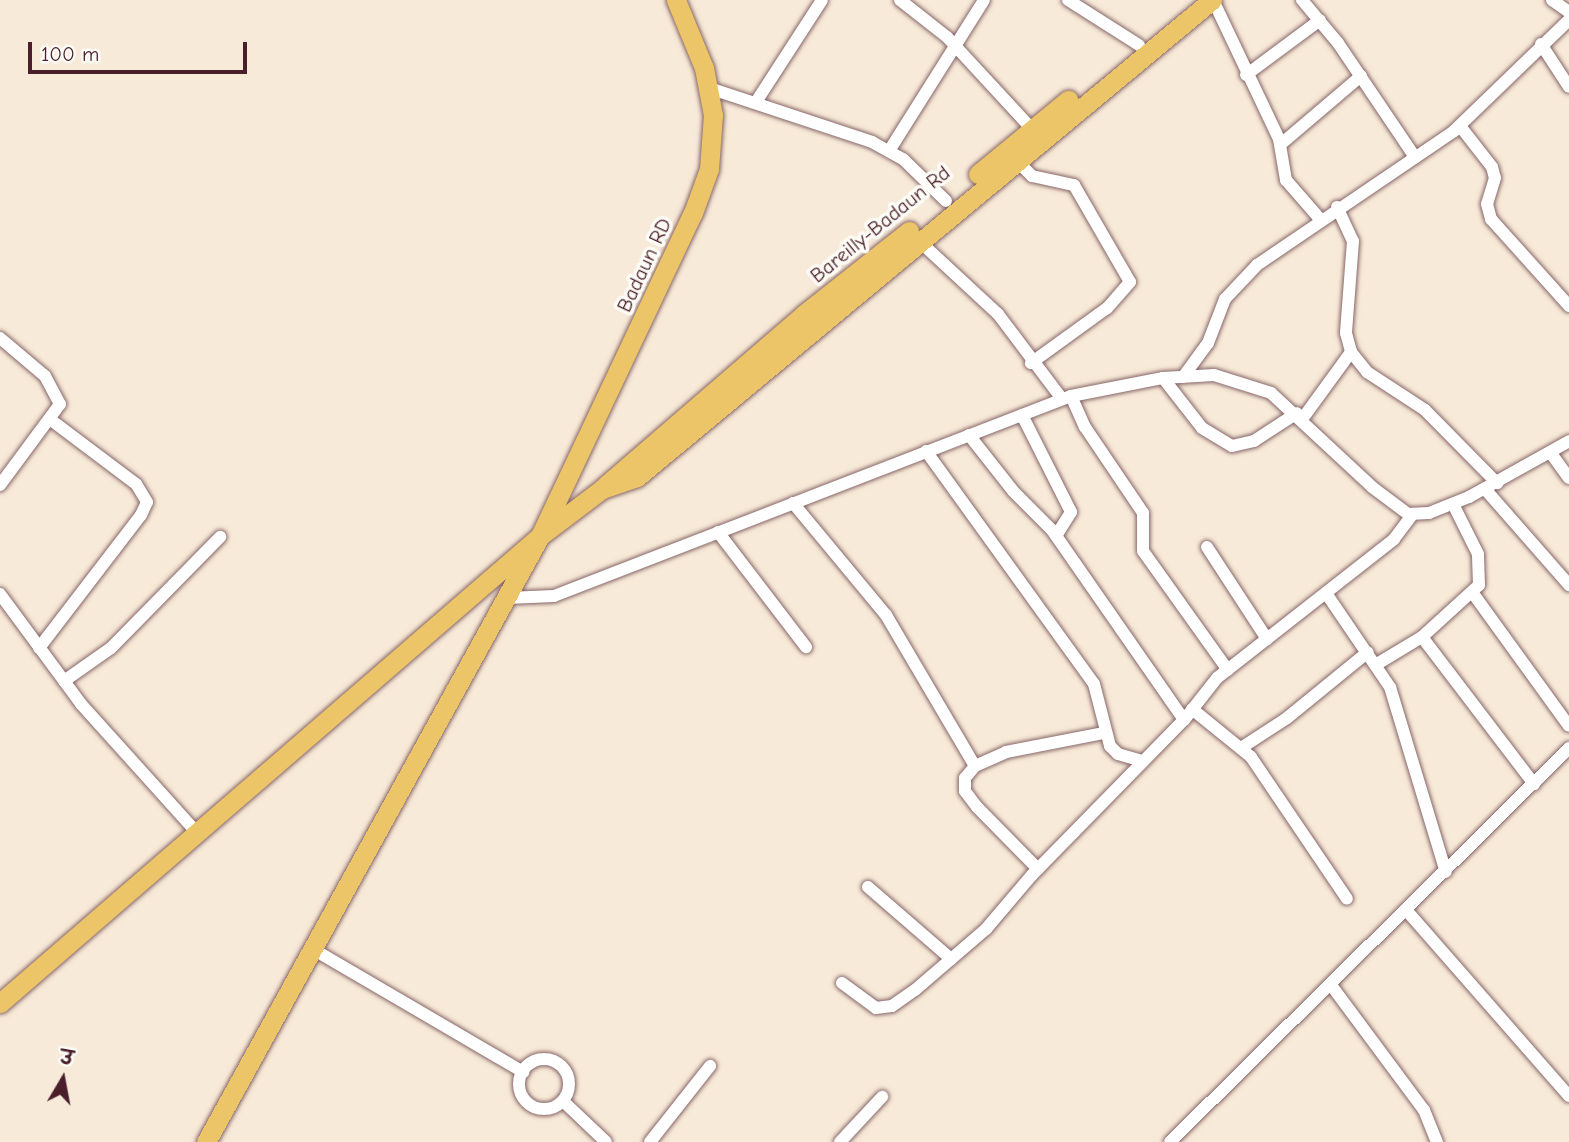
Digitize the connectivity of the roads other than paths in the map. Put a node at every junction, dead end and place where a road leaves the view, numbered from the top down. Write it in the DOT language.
graph roads {
  1 [pos="676,0"];
  2 [pos="822,0"];
  3 [pos="900,0"];
  4 [pos="984,0"];
  5 [pos="1068,0"];
  6 [pos="1193,0"];
  7 [pos="1213,0"];
  8 [pos="1302,0"];
  9 [pos="1552,0"];
  10 [pos="1569,12"];
  11 [pos="1320,20"];
  12 [pos="1569,20"];
  13 [pos="1541,44"];
  14 [pos="956,45"];
  15 [pos="1139,45"];
  16 [pos="1246,75"];
  17 [pos="1361,76"];
  18 [pos="1569,87"];
  19 [pos="709,88"];
  20 [pos="756,102"];
  21 [pos="1460,126"];
  22 [pos="1032,129"];
  23 [pos="1281,144"];
  24 [pos="890,151"];
  25 [pos="1415,157"];
  26 [pos="1016,160"];
  27 [pos="946,201"];
  28 [pos="1337,207"];
  29 [pos="1320,219"];
  30 [pos="918,240"];
  31 [pos="1569,306"];
  32 [pos="0,338"];
  33 [pos="1351,352"];
  34 [pos="1031,363"];
  35 [pos="1183,377"];
  36 [pos="1163,379"];
  37 [pos="1066,398"];
  38 [pos="1022,415"];
  39 [pos="1300,416"];
  40 [pos="51,420"];
  41 [pos="969,435"];
  42 [pos="1569,442"];
  43 [pos="926,451"];
  44 [pos="1550,453"];
  45 [pos="1569,478"];
  46 [pos="0,485"];
  47 [pos="1491,486"];
  48 [pos="601,489"];
  49 [pos="793,503"];
  50 [pos="1453,504"];
  51 [pos="1413,514"];
  52 [pos="718,532"];
  53 [pos="540,536"];
  54 [pos="1056,536"];
  55 [pos="220,537"];
  56 [pos="1206,547"];
  57 [pos="1569,585"];
  58 [pos="1472,592"];
  59 [pos="1326,593"];
  60 [pos="0,594"];
  61 [pos="507,598"];
  62 [pos="1422,637"];
  63 [pos="1267,639"];
  64 [pos="806,646"];
  65 [pos="39,648"];
  66 [pos="1368,652"];
  67 [pos="1377,664"];
  68 [pos="1228,670"];
  69 [pos="64,681"];
  70 [pos="1188,714"];
  71 [pos="1569,726"];
  72 [pos="1104,733"];
  73 [pos="1241,748"];
  74 [pos="1569,748"];
  75 [pos="1143,761"];
  76 [pos="975,766"];
  77 [pos="1534,783"];
  78 [pos="197,833"];
  79 [pos="1038,869"];
  80 [pos="1446,872"];
  81 [pos="868,887"];
  82 [pos="1347,899"];
  83 [pos="1407,911"];
  84 [pos="311,948"];
  85 [pos="951,960"];
  86 [pos="842,983"];
  87 [pos="1331,985"];
  88 [pos="0,1003"];
  89 [pos="710,1066"];
  90 [pos="523,1072"];
  91 [pos="1569,1096"];
  92 [pos="882,1097"];
  93 [pos="563,1101"];
  94 [pos="601,1141"];
  95 [pos="206,1142"];
  96 [pos="650,1142"];
  97 [pos="840,1142"];
  98 [pos="1170,1142"];
  99 [pos="1437,1142"];
  1 -- 19 [label="main road, Badaun RD"];
  2 -- 20 [label="street"];
  3 -- 14 [label="street"];
  4 -- 14 [label="street"];
  5 -- 15 [label="street"];
  6 -- 15 [label="main road, Bareilly-Badaun Rd"];
  7 -- 16 [label="street"];
  7 -- 26 [label="main road"];
  8 -- 11 [label="street"];
  9 -- 10 [label="street"];
  11 -- 16 [label="street"];
  11 -- 17 [label="street"];
  12 -- 13 [label="street"];
  13 -- 18 [label="street"];
  13 -- 21 [label="street"];
  14 -- 22 [label="street"];
  14 -- 24 [label="street"];
  15 -- 22 [label="main road, Bareilly-Badaun Rd"];
  16 -- 23 [label="street"];
  17 -- 23 [label="street"];
  17 -- 25 [label="street"];
  19 -- 20 [label="street"];
  19 -- 53 [label="main road, Badaun RD"];
  20 -- 24 [label="street"];
  21 -- 25 [label="street"];
  21 -- 31 [label="street"];
  22 -- 27 [label="main road, Bareilly-Badaun Rd"];
  23 -- 29 [label="street"];
  24 -- 27 [label="street"];
  25 -- 28 [label="street"];
  26 -- 30 [label="main road"];
  26 -- 34 [label="street"];
  27 -- 48 [label="main road, Bareilly-Badaun Rd"];
  28 -- 29 [label="street"];
  28 -- 33 [label="street"];
  29 -- 35 [label="street"];
  30 -- 34 [label="street"];
  30 -- 48 [label="main road"];
  32 -- 40 [label="street"];
  33 -- 39 [label="street"];
  33 -- 47 [label="street"];
  34 -- 37 [label="street"];
  35 -- 36 [label="street"];
  35 -- 39 [label="street"];
  36 -- 37 [label="street"];
  36 -- 39 [label="street"];
  37 -- 38 [label="street"];
  37 -- 68 [label="street"];
  38 -- 41 [label="street"];
  38 -- 54 [label="street"];
  39 -- 51 [label="street"];
  40 -- 46 [label="street"];
  40 -- 65 [label="street"];
  41 -- 43 [label="street"];
  41 -- 54 [label="street"];
  42 -- 44 [label="street"];
  43 -- 49 [label="street"];
  43 -- 72 [label="street"];
  44 -- 45 [label="street"];
  44 -- 47 [label="street"];
  47 -- 50 [label="street"];
  47 -- 57 [label="street"];
  48 -- 53 [label="main road, Bareilly-Badaun Rd"];
  49 -- 52 [label="street"];
  49 -- 76 [label="street"];
  50 -- 51 [label="street"];
  50 -- 58 [label="street"];
  51 -- 59 [label="street"];
  52 -- 61 [label="street"];
  52 -- 64 [label="street"];
  53 -- 61 [label="main road, Badaun RD"];
  53 -- 78 [label="main road, Bareilly-Badaun Rd"];
  54 -- 70 [label="street"];
  55 -- 69 [label="street"];
  56 -- 63 [label="street"];
  58 -- 62 [label="street"];
  58 -- 71 [label="street"];
  59 -- 63 [label="street"];
  59 -- 66 [label="street"];
  60 -- 65 [label="street"];
  61 -- 84 [label="main road, Badaun RD"];
  62 -- 67 [label="street"];
  62 -- 77 [label="street"];
  63 -- 68 [label="street"];
  65 -- 69 [label="street"];
  66 -- 67 [label="street"];
  66 -- 73 [label="street"];
  67 -- 80 [label="street"];
  68 -- 70 [label="street"];
  69 -- 78 [label="street"];
  70 -- 73 [label="street"];
  70 -- 75 [label="street"];
  72 -- 75 [label="street"];
  72 -- 76 [label="street"];
  73 -- 82 [label="street"];
  74 -- 77 [label="street"];
  75 -- 79 [label="street"];
  76 -- 79 [label="street"];
  77 -- 80 [label="street"];
  78 -- 88 [label="main road, Bareilly-Badaun Rd"];
  79 -- 85 [label="street"];
  80 -- 83 [label="street"];
  81 -- 85 [label="street"];
  83 -- 87 [label="street"];
  83 -- 91 [label="street"];
  84 -- 90 [label="street"];
  84 -- 95 [label="main road, Badaun RD"];
  85 -- 86 [label="street"];
  87 -- 98 [label="street"];
  87 -- 99 [label="street"];
  89 -- 96 [label="street"];
  90 -- 93 [label="street"];
  90 -- 93 [label="street"];
  92 -- 97 [label="street"];
  93 -- 94 [label="street"];
}
